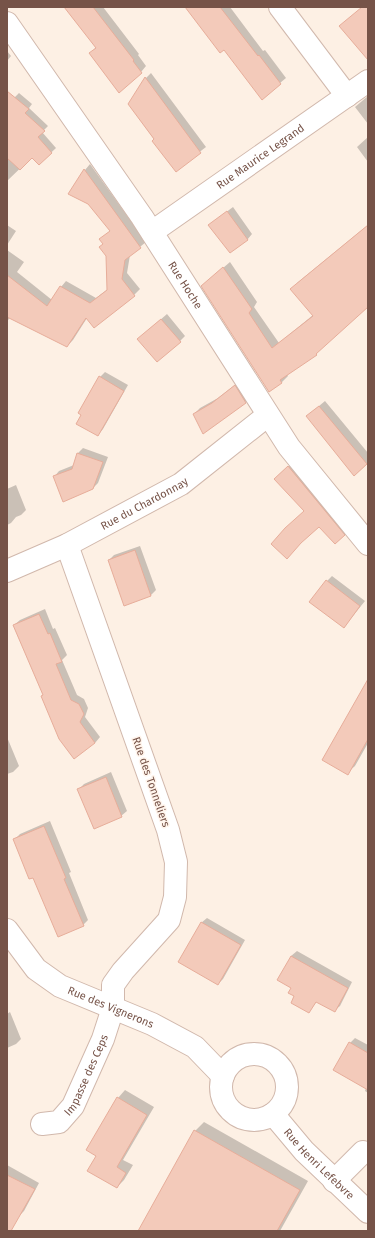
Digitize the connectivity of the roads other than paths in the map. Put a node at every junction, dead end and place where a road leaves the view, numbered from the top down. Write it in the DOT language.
graph roads {
  1 [pos="280,7"];
  2 [pos="7,23"];
  3 [pos="368,81"];
  4 [pos="347,96"];
  5 [pos="152,232"];
  6 [pos="268,415"];
  7 [pos="368,544"];
  8 [pos="67,545"];
  9 [pos="7,571"];
  10 [pos="7,930"];
  11 [pos="113,1008"];
  12 [pos="223,1076"];
  13 [pos="273,1114"];
  14 [pos="42,1124"];
  15 [pos="363,1152"];
  16 [pos="334,1181"];
  17 [pos="368,1212"];
  1 -- 4 [label="street"];
  2 -- 5 [label="street, Rue Hoche"];
  3 -- 4 [label="street, Rue Maurice Legrand"];
  4 -- 5 [label="street, Rue Maurice Legrand"];
  5 -- 6 [label="street, Rue Hoche"];
  6 -- 7 [label="street, Rue Hoche"];
  6 -- 8 [label="street, Rue du Chardonnay"];
  8 -- 9 [label="street, Rue du Chardonnay"];
  8 -- 11 [label="street, Rue des Tonneliers"];
  10 -- 11 [label="street, Rue des Vignerons"];
  11 -- 12 [label="street, Rue des Vignerons"];
  11 -- 14 [label="street, Impasse des Ceps"];
  12 -- 13 [label="street"];
  12 -- 13 [label="street"];
  13 -- 16 [label="street, Rue Henri Lefebvre"];
  15 -- 16 [label="street"];
  16 -- 17 [label="street, Rue Henri Lefebvre"];
}
